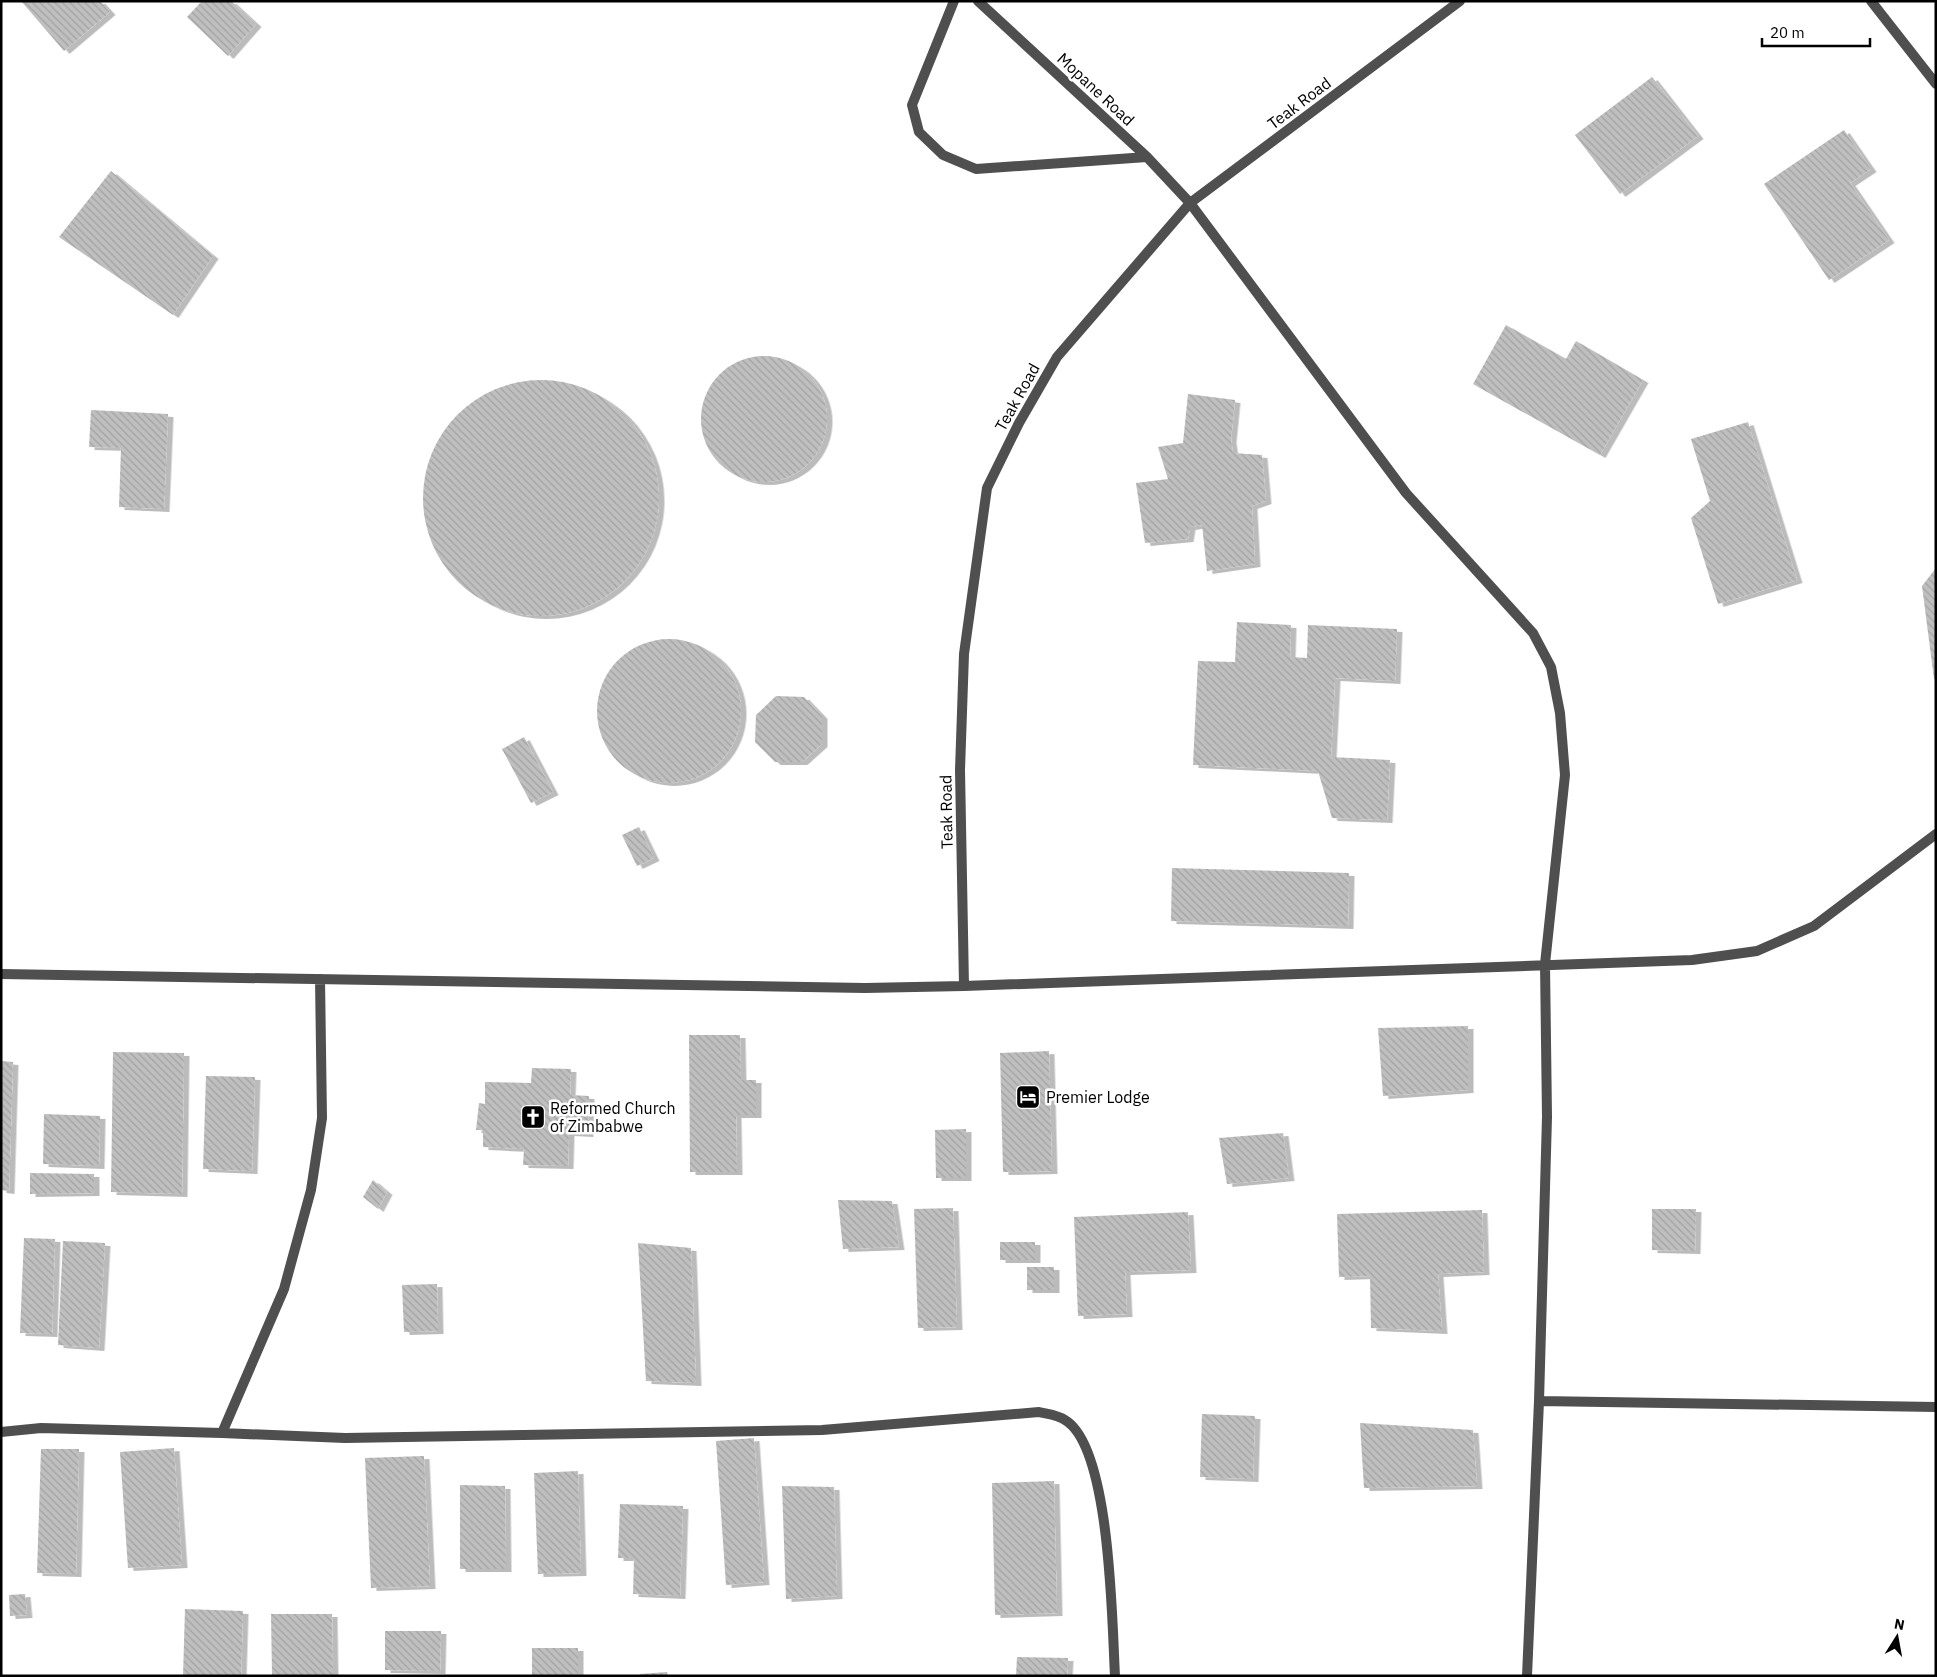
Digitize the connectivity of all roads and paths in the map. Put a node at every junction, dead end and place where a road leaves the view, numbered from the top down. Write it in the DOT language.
graph roads {
  1 [pos="954,1"];
  2 [pos="978,1"];
  3 [pos="1460,1"];
  4 [pos="1870,1"];
  5 [pos="1936,84"];
  6 [pos="1147,156"];
  7 [pos="1190,203"];
  8 [pos="1936,834"];
  9 [pos="1545,964"];
  10 [pos="1,974"];
  11 [pos="320,979"];
  12 [pos="964,986"];
  13 [pos="1539,1401"];
  14 [pos="1936,1407"];
  15 [pos="1,1432"];
  16 [pos="222,1432"];
  17 [pos="1115,1676"];
  18 [pos="1527,1676"];
  1 -- 6 [label="street"];
  2 -- 6 [label="street, Mopane Road"];
  3 -- 7 [label="street, Teak Road"];
  4 -- 5 [label="street"];
  6 -- 7 [label="street, Mopane Road"];
  7 -- 9 [label="street, Mopane Road"];
  7 -- 12 [label="street, Teak Road"];
  8 -- 9 [label="street"];
  9 -- 12 [label="street"];
  9 -- 13 [label="street, Mopane Road"];
  10 -- 11 [label="street"];
  11 -- 12 [label="street"];
  11 -- 16 [label="street"];
  13 -- 14 [label="street"];
  13 -- 18 [label="street, Mopane Road"];
  15 -- 16 [label="street"];
  16 -- 17 [label="street"];
}
